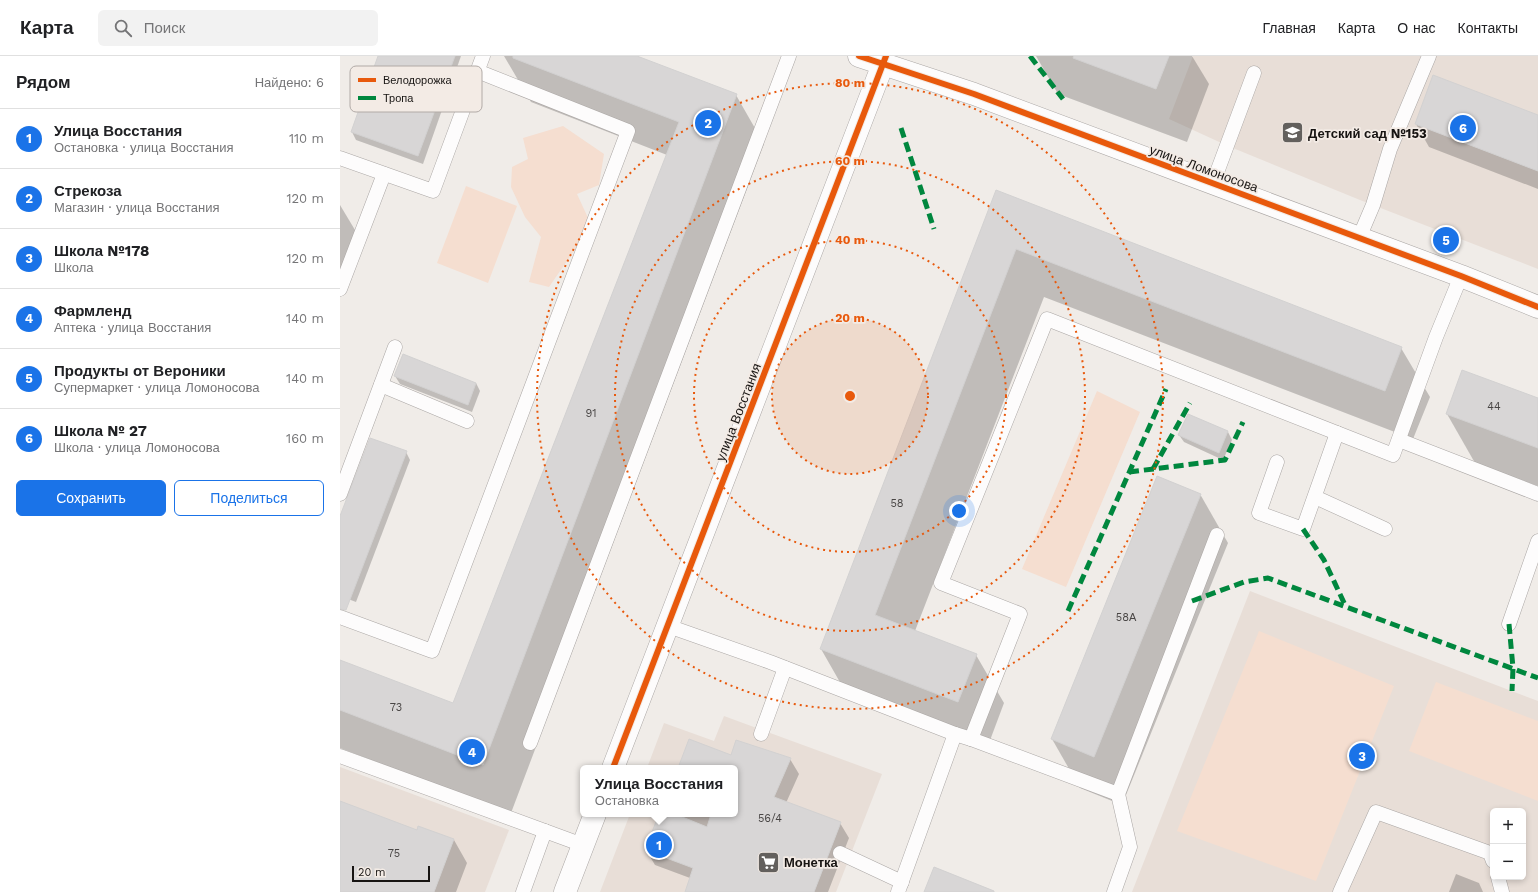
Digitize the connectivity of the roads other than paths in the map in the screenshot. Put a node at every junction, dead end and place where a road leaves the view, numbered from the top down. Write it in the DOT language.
graph roads {
  1 [pos="483,56"];
  2 [pos="789,56"];
  3 [pos="859,56"];
  4 [pos="1429,56"];
  5 [pos="882,64"];
  6 [pos="479,66"];
  7 [pos="1254,72"];
  8 [pos="482,73"];
  9 [pos="462,112"];
  10 [pos="340,158"];
  11 [pos="384,174"];
  12 [pos="1213,183"];
  13 [pos="1359,238"];
  14 [pos="1461,276"];
  15 [pos="340,290"];
  16 [pos="1538,307"];
  17 [pos="395,347"];
  18 [pos="381,385"];
  19 [pos="467,421"];
  20 [pos="1337,434"];
  21 [pos="1399,440"];
  22 [pos="1277,462"];
  23 [pos="340,494"];
  24 [pos="1538,494"];
  25 [pos="1315,497"];
  26 [pos="1386,529"];
  27 [pos="1217,535"];
  28 [pos="1538,541"];
  29 [pos="340,617"];
  30 [pos="1509,624"];
  31 [pos="668,626"];
  32 [pos="785,668"];
  33 [pos="761,734"];
  34 [pos="955,734"];
  35 [pos="971,739"];
  36 [pos="530,743"];
  37 [pos="340,756"];
  38 [pos="614,765"];
  39 [pos="1118,794"];
  40 [pos="594,817"];
  41 [pos="545,831"];
  42 [pos="583,845"];
  43 [pos="840,853"];
  44 [pos="1490,853"];
  45 [pos="1499,880"];
  46 [pos="900,887"];
  47 [pos="523,892"];
  48 [pos="565,892"];
  49 [pos="1114,892"];
  50 [pos="1340,892"];
  51 [pos="1502,892"];
  1 -- 6 [label="lane"];
  2 -- 36 [label="lane"];
  3 -- 5 [label="street, улица Ломоносова"];
  4 -- 13 [label="lane"];
  5 -- 12 [label="street, улица Ломоносова"];
  5 -- 31 [label="street, улица Восстания"];
  7 -- 12 [label="lane"];
  8 -- 29 [label="lane"];
  9 -- 11 [label="lane"];
  10 -- 11 [label="lane"];
  11 -- 15 [label="lane"];
  12 -- 13 [label="street, улица Ломоносова"];
  13 -- 14 [label="street, улица Ломоносова"];
  14 -- 16 [label="street, улица Ломоносова"];
  14 -- 21 [label="lane"];
  17 -- 18 [label="lane"];
  18 -- 19 [label="lane"];
  18 -- 23 [label="lane"];
  20 -- 21 [label="lane"];
  20 -- 25 [label="lane"];
  20 -- 35 [label="lane"];
  21 -- 24 [label="lane"];
  22 -- 25 [label="lane"];
  25 -- 26 [label="lane"];
  27 -- 39 [label="lane"];
  28 -- 30 [label="lane"];
  31 -- 32 [label="lane"];
  31 -- 38 [label="street, улица Восстания"];
  32 -- 33 [label="lane"];
  32 -- 34 [label="lane"];
  34 -- 35 [label="lane"];
  34 -- 46 [label="lane"];
  35 -- 39 [label="lane"];
  37 -- 41 [label="lane"];
  39 -- 49 [label="lane"];
  40 -- 42 [label="street"];
  41 -- 42 [label="lane"];
  41 -- 47 [label="lane"];
  42 -- 48 [label="street"];
  43 -- 46 [label="lane"];
  44 -- 50 [label="lane"];
  45 -- 51 [label="lane"];
}
